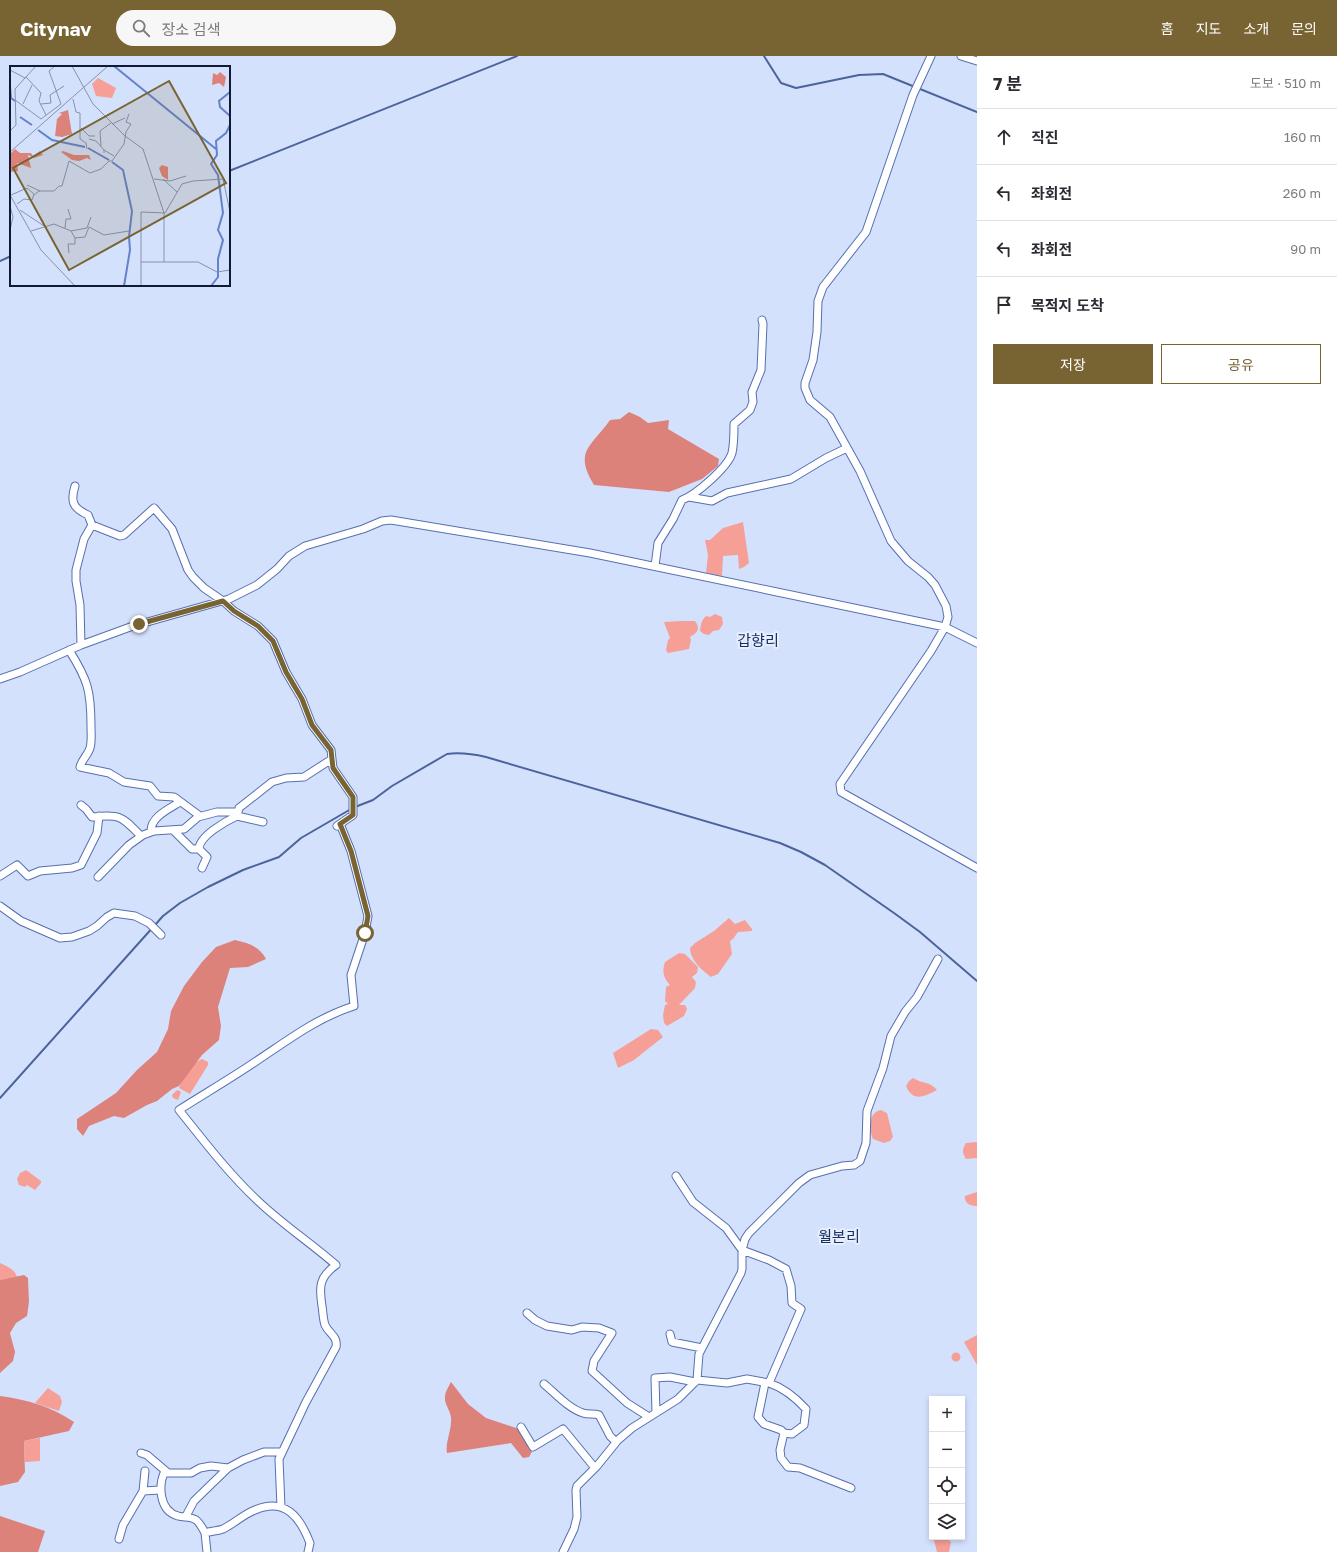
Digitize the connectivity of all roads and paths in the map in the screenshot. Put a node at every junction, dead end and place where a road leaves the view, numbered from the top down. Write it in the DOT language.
graph roads {
  1 [pos="931,56"];
  2 [pos="961,56"];
  3 [pos="977,61"];
  4 [pos="762,320"];
  5 [pos="847,448"];
  6 [pos="75,486"];
  7 [pos="689,497"];
  8 [pos="92,525"];
  9 [pos="655,566"];
  10 [pos="223,601"];
  11 [pos="945,627"];
  12 [pos="977,643"];
  13 [pos="81,645"];
  14 [pos="69,650"];
  15 [pos="0,679"];
  16 [pos="332,759"];
  17 [pos="180,802"];
  18 [pos="81,805"];
  19 [pos="238,814"];
  20 [pos="99,816"];
  21 [pos="200,816"];
  22 [pos="263,822"];
  23 [pos="173,830"];
  24 [pos="151,832"];
  25 [pos="141,836"];
  26 [pos="199,849"];
  27 [pos="202,868"];
  28 [pos="977,868"];
  29 [pos="0,876"];
  30 [pos="98,877"];
  31 [pos="0,906"];
  32 [pos="159,933"];
  33 [pos="938,958"];
  34 [pos="676,1176"];
  35 [pos="742,1250"];
  36 [pos="527,1313"];
  37 [pos="670,1334"];
  38 [pos="702,1348"];
  39 [pos="696,1381"];
  40 [pos="767,1383"];
  41 [pos="544,1384"];
  42 [pos="656,1413"];
  43 [pos="649,1417"];
  44 [pos="521,1428"];
  45 [pos="784,1433"];
  46 [pos="616,1442"];
  47 [pos="281,1452"];
  48 [pos="141,1453"];
  49 [pos="228,1468"];
  50 [pos="595,1468"];
  51 [pos="145,1471"];
  52 [pos="165,1471"];
  53 [pos="851,1488"];
  54 [pos="160,1490"];
  55 [pos="143,1491"];
  56 [pos="281,1507"];
  57 [pos="186,1516"];
  58 [pos="205,1533"];
  59 [pos="119,1539"];
  60 [pos="207,1552"];
  61 [pos="308,1552"];
  62 [pos="563,1552"];
  1 -- 5 [label="street"];
  2 -- 3 [label="street"];
  4 -- 7 [label="street"];
  5 -- 7 [label="street"];
  5 -- 11 [label="street"];
  6 -- 8 [label="street"];
  7 -- 9 [label="street"];
  8 -- 10 [label="street"];
  8 -- 13 [label="street"];
  9 -- 10 [label="street"];
  9 -- 11 [label="street"];
  10 -- 13 [label="street"];
  10 -- 16 [label="street"];
  11 -- 12 [label="street"];
  11 -- 28 [label="street"];
  13 -- 14 [label="street"];
  14 -- 15 [label="street"];
  14 -- 17 [label="street"];
  16 -- 19 [label="street"];
  16 -- 47 [label="street"];
  17 -- 21 [label="street"];
  17 -- 24 [label="street"];
  18 -- 20 [label="street"];
  19 -- 21 [label="street"];
  19 -- 22 [label="street"];
  19 -- 26 [label="street"];
  20 -- 25 [label="street"];
  20 -- 29 [label="street"];
  21 -- 23 [label="street"];
  23 -- 24 [label="street"];
  23 -- 26 [label="street"];
  24 -- 25 [label="street"];
  25 -- 30 [label="street"];
  26 -- 27 [label="street"];
  31 -- 32 [label="street"];
  33 -- 35 [label="street"];
  34 -- 35 [label="street"];
  35 -- 38 [label="street"];
  35 -- 40 [label="street"];
  36 -- 43 [label="street"];
  37 -- 38 [label="street"];
  38 -- 39 [label="street"];
  39 -- 40 [label="street"];
  39 -- 42 [label="street"];
  39 -- 42 [label="street"];
  40 -- 45 [label="street"];
  40 -- 45 [label="street"];
  41 -- 46 [label="street"];
  42 -- 43 [label="street"];
  43 -- 46 [label="street"];
  44 -- 50 [label="street"];
  45 -- 53 [label="street"];
  46 -- 50 [label="street"];
  47 -- 49 [label="street"];
  47 -- 56 [label="street"];
  48 -- 52 [label="street"];
  49 -- 52 [label="street"];
  49 -- 57 [label="street"];
  50 -- 62 [label="street"];
  51 -- 55 [label="street"];
  52 -- 54 [label="street"];
  54 -- 55 [label="street"];
  54 -- 57 [label="street"];
  55 -- 59 [label="street"];
  56 -- 58 [label="street"];
  56 -- 61 [label="street"];
  57 -- 58 [label="street"];
  58 -- 60 [label="street"];
}
